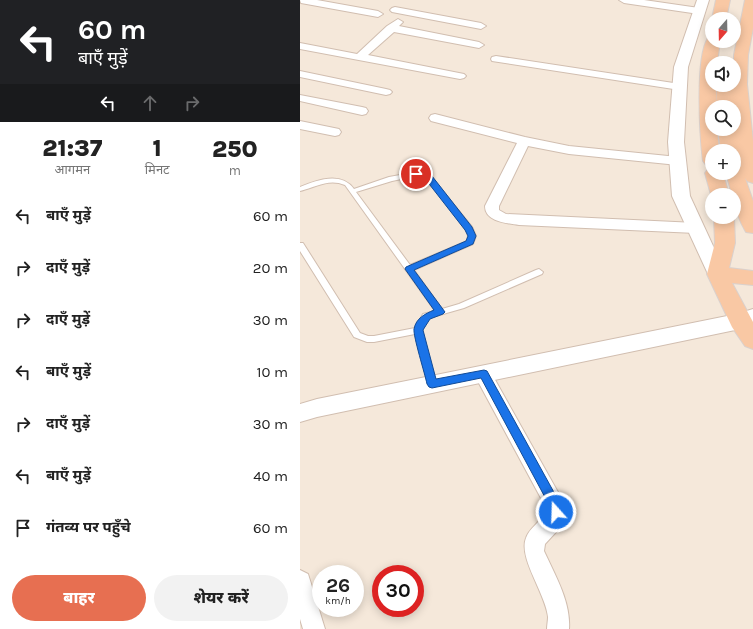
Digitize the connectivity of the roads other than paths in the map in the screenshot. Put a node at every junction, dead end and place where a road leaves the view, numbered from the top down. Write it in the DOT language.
graph roads {
  1 [pos="624,0"];
  2 [pos="723,0"];
  3 [pos="752,0"];
  4 [pos="301,1"];
  5 [pos="701,6"];
  6 [pos="395,10"];
  7 [pos="408,12"];
  8 [pos="720,12"];
  9 [pos="378,14"];
  10 [pos="481,26"];
  11 [pos="391,28"];
  12 [pos="753,36"];
  13 [pos="479,44"];
  14 [pos="300,46"];
  15 [pos="712,48"];
  16 [pos="360,57"];
  17 [pos="496,59"];
  18 [pos="300,74"];
  19 [pos="460,76"];
  20 [pos="680,87"];
  21 [pos="386,92"];
  22 [pos="300,98"];
  23 [pos="362,111"];
  24 [pos="435,118"];
  25 [pos="300,125"];
  26 [pos="335,132"];
  27 [pos="753,137"];
  28 [pos="524,141"];
  29 [pos="709,144"];
  30 [pos="678,161"];
  31 [pos="753,177"];
  32 [pos="736,180"];
  33 [pos="300,189"];
  34 [pos="353,191"];
  35 [pos="725,224"];
  36 [pos="753,227"];
  37 [pos="696,228"];
  38 [pos="300,245"];
  39 [pos="409,269"];
  40 [pos="539,272"];
  41 [pos="717,274"];
  42 [pos="753,278"];
  43 [pos="440,312"];
  44 [pos="746,319"];
  45 [pos="418,330"];
  46 [pos="753,340"];
  47 [pos="484,374"];
  48 [pos="432,384"];
  49 [pos="300,413"];
  50 [pos="301,589"];
  51 [pos="314,629"];
  52 [pos="558,629"];
  1 -- 5 [label="street"];
  2 -- 8 [label="highway"];
  3 -- 31 [label="highway"];
  4 -- 9 [label="street"];
  5 -- 20 [label="street"];
  6 -- 7 [label="street"];
  7 -- 10 [label="street"];
  7 -- 11 [label="street"];
  11 -- 13 [label="street"];
  11 -- 16 [label="street"];
  12 -- 27 [label="highway"];
  14 -- 16 [label="street"];
  15 -- 29 [label="highway"];
  16 -- 19 [label="street"];
  17 -- 20 [label="street"];
  18 -- 21 [label="street"];
  20 -- 30 [label="street"];
  22 -- 23 [label="street"];
  24 -- 28 [label="street"];
  25 -- 26 [label="street"];
  28 -- 30 [label="street"];
  28 -- 37 [label="street"];
  30 -- 37 [label="street"];
  32 -- 36 [label="highway"];
  33 -- 34 [label="lane"];
  34 -- 39 [label="lane"];
  34 -- 39 [label="lane"];
  35 -- 41 [label="highway"];
  37 -- 41 [label="street"];
  38 -- 45 [label="lane"];
  39 -- 43 [label="lane"];
  40 -- 43 [label="lane"];
  41 -- 42 [label="highway"];
  41 -- 44 [label="highway"];
  43 -- 45 [label="lane"];
  44 -- 46 [label="highway"];
  44 -- 47 [label="street"];
  45 -- 48 [label="lane"];
  47 -- 48 [label="street"];
  47 -- 52 [label="street"];
  48 -- 49 [label="street"];
  50 -- 51 [label="street"];
}
